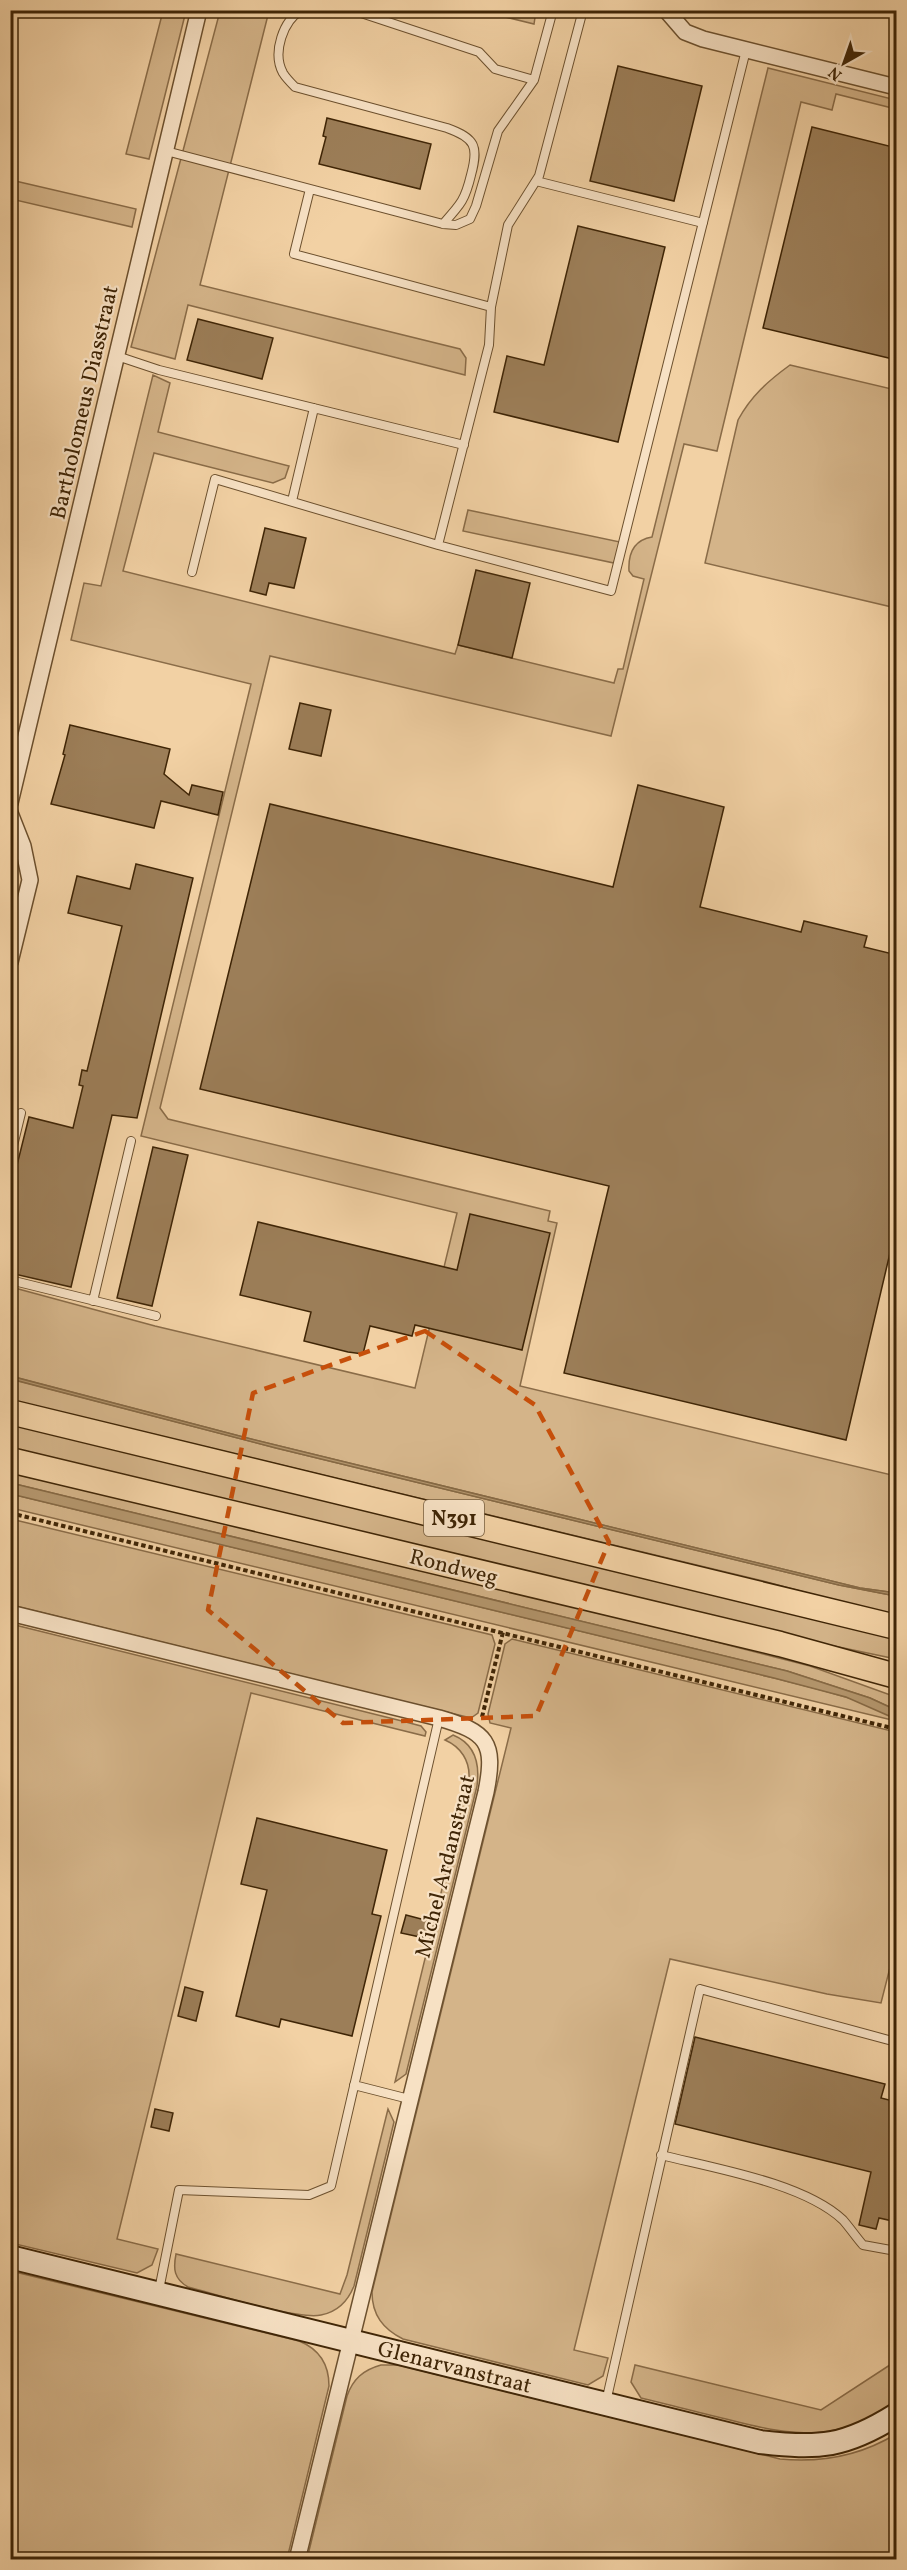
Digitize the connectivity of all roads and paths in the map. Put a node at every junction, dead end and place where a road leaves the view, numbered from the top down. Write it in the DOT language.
graph roads {
  1 [pos="199,10"];
  2 [pos="302,10"];
  3 [pos="352,10"];
  4 [pos="553,10"];
  5 [pos="583,10"];
  6 [pos="666,10"];
  7 [pos="746,50"];
  8 [pos="534,80"];
  9 [pos="897,87"];
  10 [pos="166,151"];
  11 [pos="536,181"];
  12 [pos="310,189"];
  13 [pos="703,223"];
  14 [pos="444,224"];
  15 [pos="491,307"];
  16 [pos="117,356"];
  17 [pos="314,408"];
  18 [pos="464,445"];
  19 [pos="292,501"];
  20 [pos="438,545"];
  21 [pos="192,572"];
  22 [pos="15,768"];
  23 [pos="10,803"];
  24 [pos="10,813"];
  25 [pos="10,962"];
  26 [pos="21,1113"];
  27 [pos="131,1141"];
  28 [pos="10,1158"];
  29 [pos="10,1280"];
  30 [pos="93,1300"];
  31 [pos="156,1316"];
  32 [pos="10,1412"];
  33 [pos="10,1460"];
  34 [pos="10,1514"];
  35 [pos="10,1613"];
  36 [pos="897,1627"];
  37 [pos="503,1632"];
  38 [pos="897,1676"];
  39 [pos="439,1718"];
  40 [pos="897,1729"];
  41 [pos="476,1731"];
  42 [pos="897,2042"];
  43 [pos="354,2085"];
  44 [pos="409,2099"];
  45 [pos="661,2155"];
  46 [pos="897,2251"];
  47 [pos="10,2257"];
  48 [pos="158,2293"];
  49 [pos="349,2340"];
  50 [pos="606,2403"];
  51 [pos="897,2415"];
  52 [pos="297,2559"];
  1 -- 10 [label="street, Bartholomeus Diasstraat"];
  2 -- 14 [label="lane"];
  3 -- 8 [label="lane"];
  4 -- 8 [label="lane"];
  5 -- 11 [label="lane"];
  6 -- 7 [label="street"];
  7 -- 9 [label="street"];
  7 -- 13 [label="lane"];
  8 -- 14 [label="lane"];
  10 -- 12 [label="lane"];
  10 -- 16 [label="street, Bartholomeus Diasstraat"];
  11 -- 13 [label="lane"];
  11 -- 15 [label="lane"];
  12 -- 14 [label="lane"];
  12 -- 15 [label="lane"];
  13 -- 20 [label="lane"];
  15 -- 18 [label="lane"];
  16 -- 17 [label="lane"];
  16 -- 22 [label="street, Bartholomeus Diasstraat"];
  17 -- 18 [label="lane"];
  17 -- 19 [label="lane"];
  18 -- 20 [label="lane"];
  19 -- 20 [label="lane"];
  19 -- 21 [label="lane"];
  22 -- 23 [label="street, Bartholomeus Diasstraat"];
  24 -- 25 [label="street"];
  26 -- 28 [label="lane"];
  27 -- 30 [label="lane"];
  29 -- 30 [label="lane"];
  30 -- 31 [label="lane"];
  32 -- 36 [label="main road, Rondweg / N391"];
  33 -- 38 [label="main road, Rondweg / N391"];
  34 -- 37 [label="path"];
  35 -- 39 [label="street"];
  37 -- 40 [label="path"];
  37 -- 41 [label="path"];
  39 -- 41 [label="street"];
  39 -- 43 [label="lane"];
  41 -- 44 [label="street, Michel Ardanstraat"];
  42 -- 45 [label="lane"];
  43 -- 44 [label="lane"];
  43 -- 48 [label="lane"];
  44 -- 49 [label="street, Michel Ardanstraat"];
  45 -- 46 [label="lane"];
  45 -- 50 [label="lane"];
  47 -- 48 [label="street, Glenarvanstraat"];
  48 -- 49 [label="street, Glenarvanstraat"];
  49 -- 50 [label="street, Glenarvanstraat"];
  49 -- 52 [label="street, Michel Ardanstraat"];
  50 -- 51 [label="street, Glenarvanstraat"];
}
